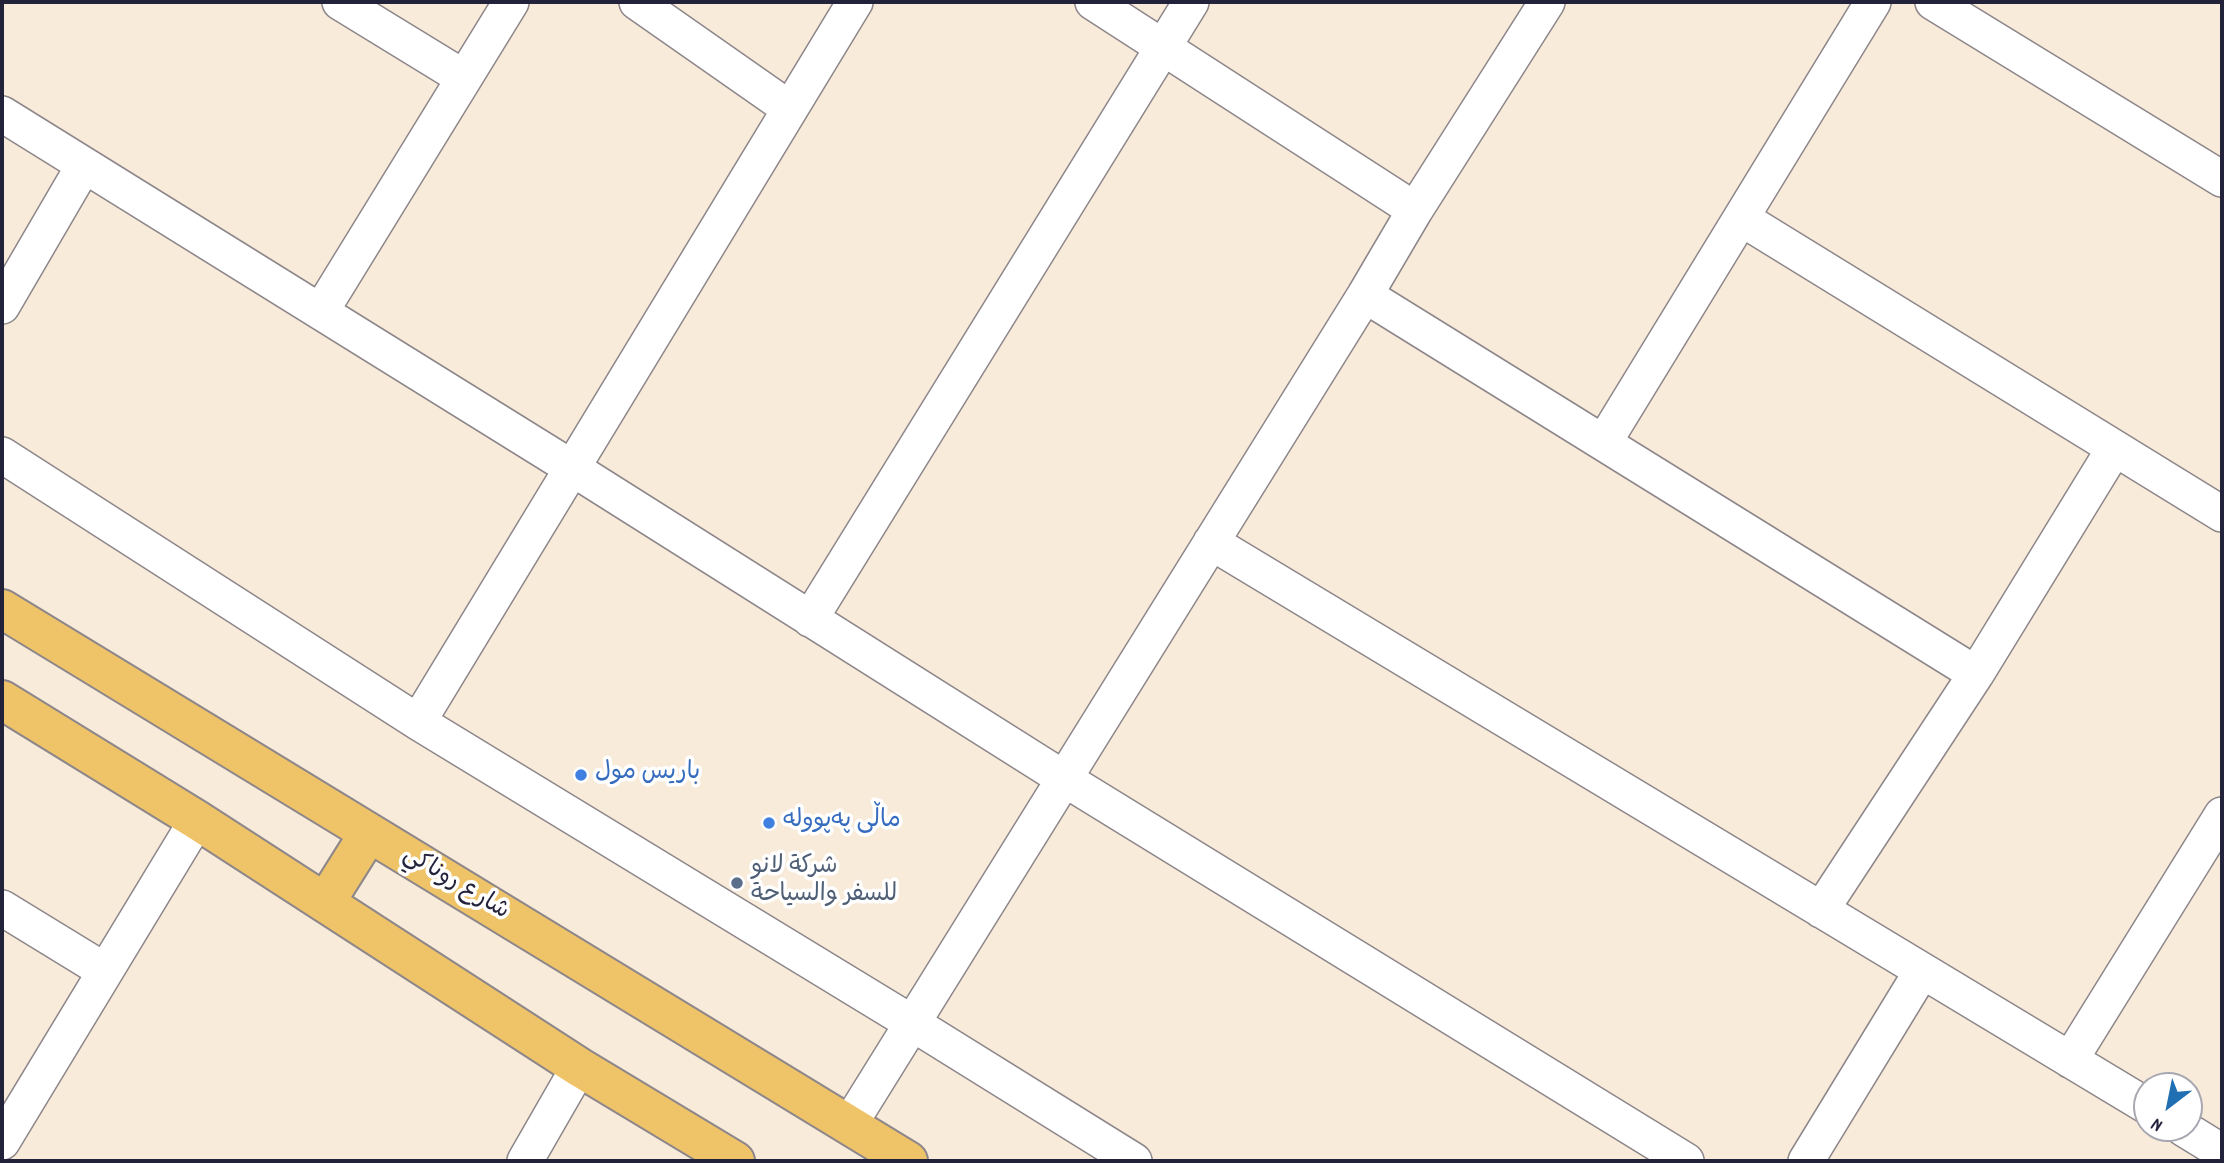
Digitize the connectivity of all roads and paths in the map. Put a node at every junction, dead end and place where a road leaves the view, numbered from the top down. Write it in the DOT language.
graph roads {
  1 [pos="340,2"];
  2 [pos="511,2"];
  3 [pos="637,2"];
  4 [pos="855,2"];
  5 [pos="1093,2"];
  6 [pos="1191,2"];
  7 [pos="1547,2"];
  8 [pos="1873,2"];
  9 [pos="1933,2"];
  10 [pos="1163,47"];
  11 [pos="464,78"];
  12 [pos="790,109"];
  13 [pos="2,114"];
  14 [pos="83,167"];
  15 [pos="2222,179"];
  16 [pos="1415,210"];
  17 [pos="1741,218"];
  18 [pos="1365,295"];
  19 [pos="2,306"];
  20 [pos="321,311"];
  21 [pos="1604,442"];
  22 [pos="2114,449"];
  23 [pos="2,455"];
  24 [pos="572,468"];
  25 [pos="2222,514"];
  26 [pos="1211,542"];
  27 [pos="2,610"];
  28 [pos="810,619"];
  29 [pos="1976,674"];
  30 [pos="2,699"];
  31 [pos="418,722"];
  32 [pos="1063,778"];
  33 [pos="2222,816"];
  34 [pos="197,820"];
  35 [pos="369,833"];
  36 [pos="325,903"];
  37 [pos="2,908"];
  38 [pos="1821,910"];
  39 [pos="105,971"];
  40 [pos="1922,971"];
  41 [pos="912,1023"];
  42 [pos="2070,1060"];
  43 [pos="579,1067"];
  44 [pos="2133,1098"];
  45 [pos="849,1125"];
  46 [pos="2203,1140"];
  47 [pos="2,1142"];
  48 [pos="2222,1152"];
  49 [pos="525,1161"];
  50 [pos="735,1161"];
  51 [pos="908,1161"];
  52 [pos="1135,1161"];
  53 [pos="1686,1161"];
  54 [pos="1806,1161"];
  1 -- 11 [label="street"];
  2 -- 11 [label="street"];
  3 -- 12 [label="street"];
  4 -- 12 [label="street"];
  5 -- 10 [label="street"];
  6 -- 10 [label="street"];
  7 -- 16 [label="street"];
  8 -- 17 [label="street"];
  9 -- 15 [label="street"];
  10 -- 16 [label="street"];
  10 -- 28 [label="street"];
  11 -- 20 [label="street"];
  12 -- 24 [label="street"];
  13 -- 14 [label="street"];
  14 -- 19 [label="street"];
  14 -- 20 [label="street"];
  16 -- 18 [label="street"];
  17 -- 21 [label="street"];
  17 -- 22 [label="street"];
  18 -- 21 [label="street"];
  18 -- 26 [label="street"];
  20 -- 24 [label="street"];
  21 -- 29 [label="street"];
  22 -- 25 [label="street"];
  22 -- 29 [label="street"];
  23 -- 31 [label="street"];
  24 -- 28 [label="street"];
  24 -- 31 [label="street"];
  26 -- 32 [label="street"];
  26 -- 38 [label="street"];
  27 -- 35 [label="main road, شارع روناكي"];
  28 -- 32 [label="street"];
  29 -- 38 [label="street"];
  30 -- 34 [label="main road"];
  31 -- 41 [label="street"];
  32 -- 41 [label="street"];
  32 -- 53 [label="street"];
  33 -- 42 [label="street"];
  34 -- 36 [label="main road"];
  34 -- 39 [label="street"];
  35 -- 36 [label="main road"];
  35 -- 45 [label="main road, شارع روناكي"];
  36 -- 43 [label="main road"];
  37 -- 39 [label="street"];
  38 -- 40 [label="street"];
  39 -- 47 [label="street"];
  40 -- 42 [label="street"];
  40 -- 54 [label="street"];
  41 -- 45 [label="street"];
  41 -- 52 [label="street"];
  42 -- 44 [label="street"];
  43 -- 49 [label="street"];
  43 -- 50 [label="main road"];
  45 -- 51 [label="main road, شارع روناكي"];
  46 -- 48 [label="street"];
}
